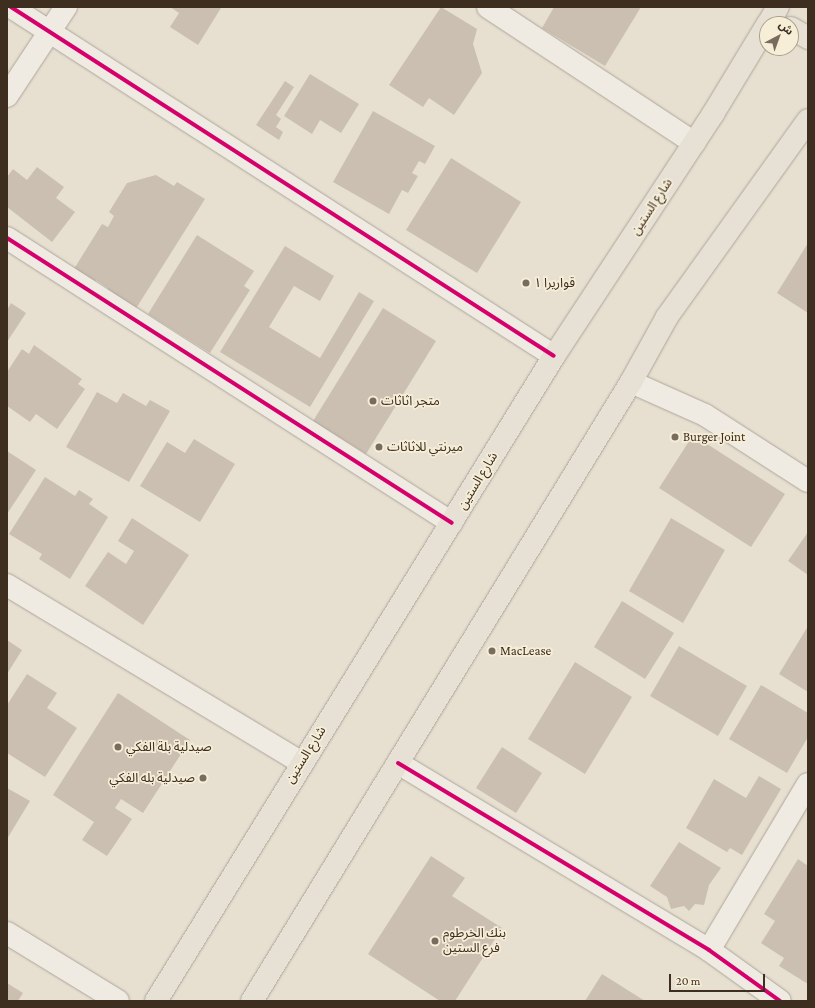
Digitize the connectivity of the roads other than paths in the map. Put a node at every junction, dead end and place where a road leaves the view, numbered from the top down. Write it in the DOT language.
graph roads {
  1 [pos="11,7"];
  2 [pos="66,7"];
  3 [pos="488,7"];
  4 [pos="49,31"];
  5 [pos="799,33"];
  6 [pos="808,38"];
  7 [pos="759,42"];
  8 [pos="7,96"];
  9 [pos="808,121"];
  10 [pos="694,143"];
  11 [pos="7,238"];
  12 [pos="554,356"];
  13 [pos="631,382"];
  14 [pos="808,481"];
  15 [pos="452,523"];
  16 [pos="7,585"];
  17 [pos="398,762"];
  18 [pos="302,763"];
  19 [pos="808,784"];
  20 [pos="7,933"];
  21 [pos="709,950"];
  22 [pos="118,1001"];
  23 [pos="156,1001"];
  24 [pos="252,1001"];
  25 [pos="780,1001"];
  1 -- 4 [label="street"];
  2 -- 4 [label="street"];
  3 -- 10 [label="street"];
  4 -- 8 [label="street"];
  4 -- 12 [label="street"];
  5 -- 6 [label="main road"];
  7 -- 10 [label="main road, شارع الستين"];
  9 -- 13 [label="main road"];
  10 -- 12 [label="main road, شارع الستين"];
  11 -- 15 [label="street"];
  12 -- 15 [label="main road, شارع الستين"];
  13 -- 14 [label="street"];
  13 -- 17 [label="main road"];
  15 -- 18 [label="main road, شارع الستين"];
  16 -- 18 [label="street"];
  17 -- 21 [label="street"];
  17 -- 24 [label="main road"];
  18 -- 23 [label="main road, شارع الستين"];
  19 -- 21 [label="street"];
  20 -- 22 [label="street"];
  21 -- 25 [label="street"];
}
